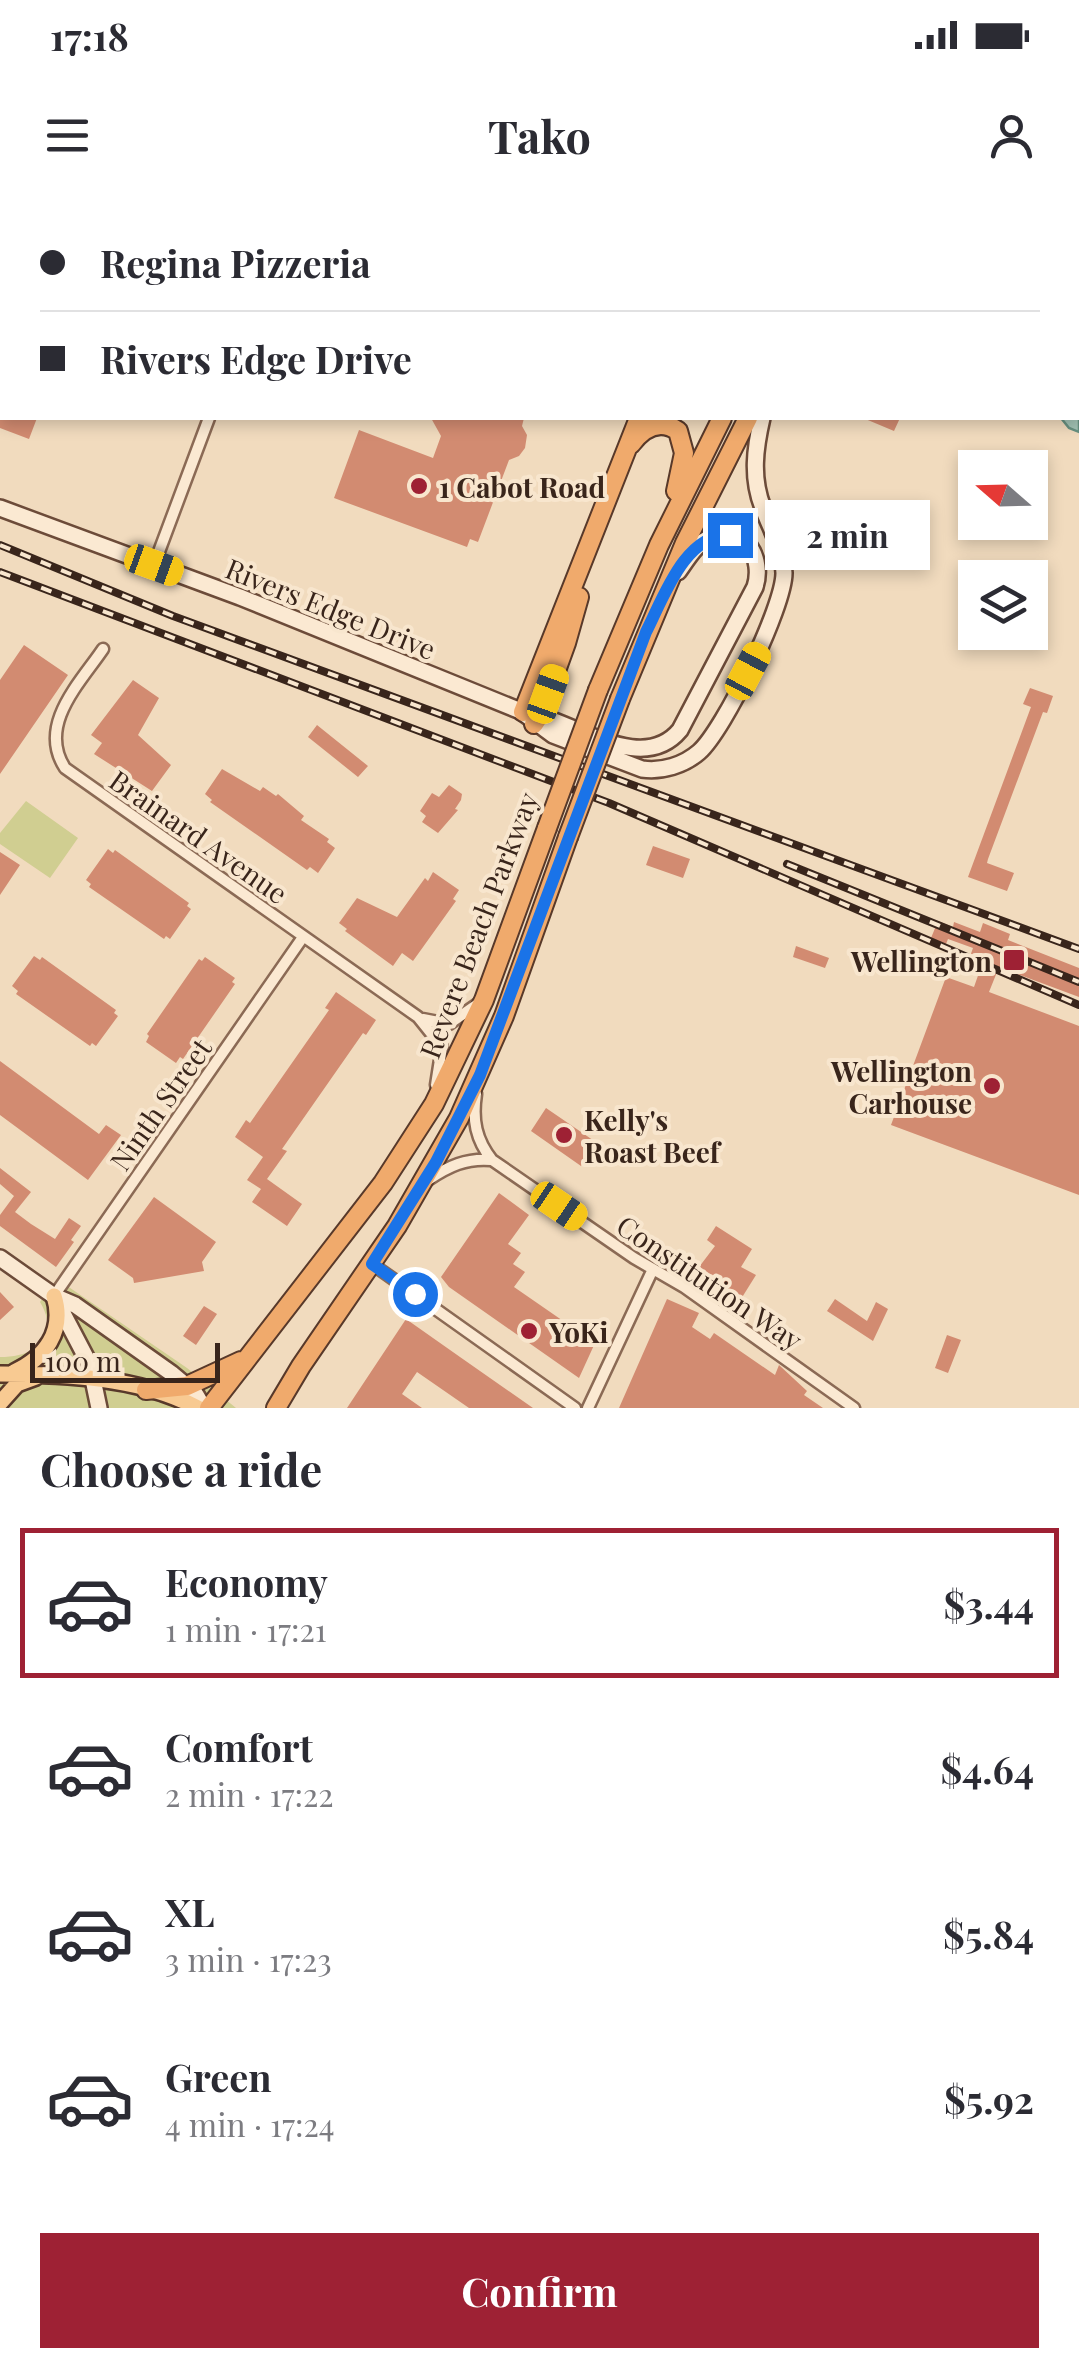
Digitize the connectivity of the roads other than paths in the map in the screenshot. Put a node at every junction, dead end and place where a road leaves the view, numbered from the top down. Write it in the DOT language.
graph roads {
  1 [pos="208,420"];
  2 [pos="638,420"];
  3 [pos="721,420"];
  4 [pos="747,420"];
  5 [pos="762,420"];
  6 [pos="624,458"];
  7 [pos="2,508"];
  8 [pos="659,545"];
  9 [pos="154,565"];
  10 [pos="646,632"];
  11 [pos="103,649"];
  12 [pos="532,717"];
  13 [pos="304,937"];
  14 [pos="484,1000"];
  15 [pos="434,1027"];
  16 [pos="480,1075"];
  17 [pos="434,1104"];
  18 [pos="492,1160"];
  19 [pos="423,1183"];
  20 [pos="0,1258"];
  21 [pos="372,1264"];
  22 [pos="653,1269"];
  23 [pos="54,1296"];
  24 [pos="318,1342"];
  25 [pos="253,1352"];
  26 [pos="4,1374"];
  27 [pos="50,1376"];
  28 [pos="94,1379"];
  29 [pos="187,1386"];
  30 [pos="146,1390"];
  31 [pos="0,1403"];
  32 [pos="98,1408"];
  33 [pos="203,1408"];
  34 [pos="276,1408"];
  35 [pos="292,1408"];
  36 [pos="576,1408"];
  37 [pos="588,1408"];
  38 [pos="854,1408"];
  1 -- 9 [label="street"];
  2 -- 6 [label="highway"];
  3 -- 8 [label="highway, Revere Beach Parkway"];
  4 -- 10 [label="highway, Revere Beach Parkway"];
  5 -- 12 [label="main road, Rivers Edge Drive"];
  6 -- 8 [label="highway"];
  6 -- 12 [label="highway"];
  7 -- 9 [label="main road, Rivers Edge Drive"];
  8 -- 14 [label="highway, Revere Beach Parkway, bridge"];
  9 -- 12 [label="main road, Rivers Edge Drive"];
  10 -- 12 [label="main road, Rivers Edge Drive"];
  10 -- 16 [label="highway, Revere Beach Parkway, bridge"];
  11 -- 13 [label="street, Brainard Avenue"];
  13 -- 15 [label="street, Brainard Avenue"];
  13 -- 23 [label="street, Ninth Street"];
  14 -- 15 [label="street"];
  14 -- 17 [label="highway, Revere Beach Parkway"];
  15 -- 17 [label="street"];
  16 -- 18 [label="street"];
  16 -- 19 [label="highway, Revere Beach Parkway"];
  17 -- 25 [label="highway, Revere Beach Parkway"];
  18 -- 19 [label="street"];
  18 -- 22 [label="street, Constitution Way"];
  19 -- 21 [label="highway, Revere Beach Parkway"];
  20 -- 23 [label="main road"];
  21 -- 24 [label="highway, Revere Beach Parkway"];
  21 -- 36 [label="street"];
  22 -- 37 [label="street"];
  22 -- 38 [label="street, Constitution Way"];
  23 -- 26 [label="main road"];
  23 -- 28 [label="main road"];
  23 -- 29 [label="main road"];
  24 -- 34 [label="highway, Revere Beach Parkway"];
  24 -- 35 [label="highway"];
  25 -- 29 [label="highway"];
  25 -- 33 [label="highway, Revere Beach Parkway"];
  26 -- 27 [label="main road"];
  27 -- 28 [label="main road"];
  27 -- 31 [label="main road"];
  28 -- 30 [label="main road"];
  28 -- 32 [label="main road"];
  29 -- 30 [label="highway"];
  29 -- 33 [label="main road"];
  30 -- 33 [label="main road"];
}
